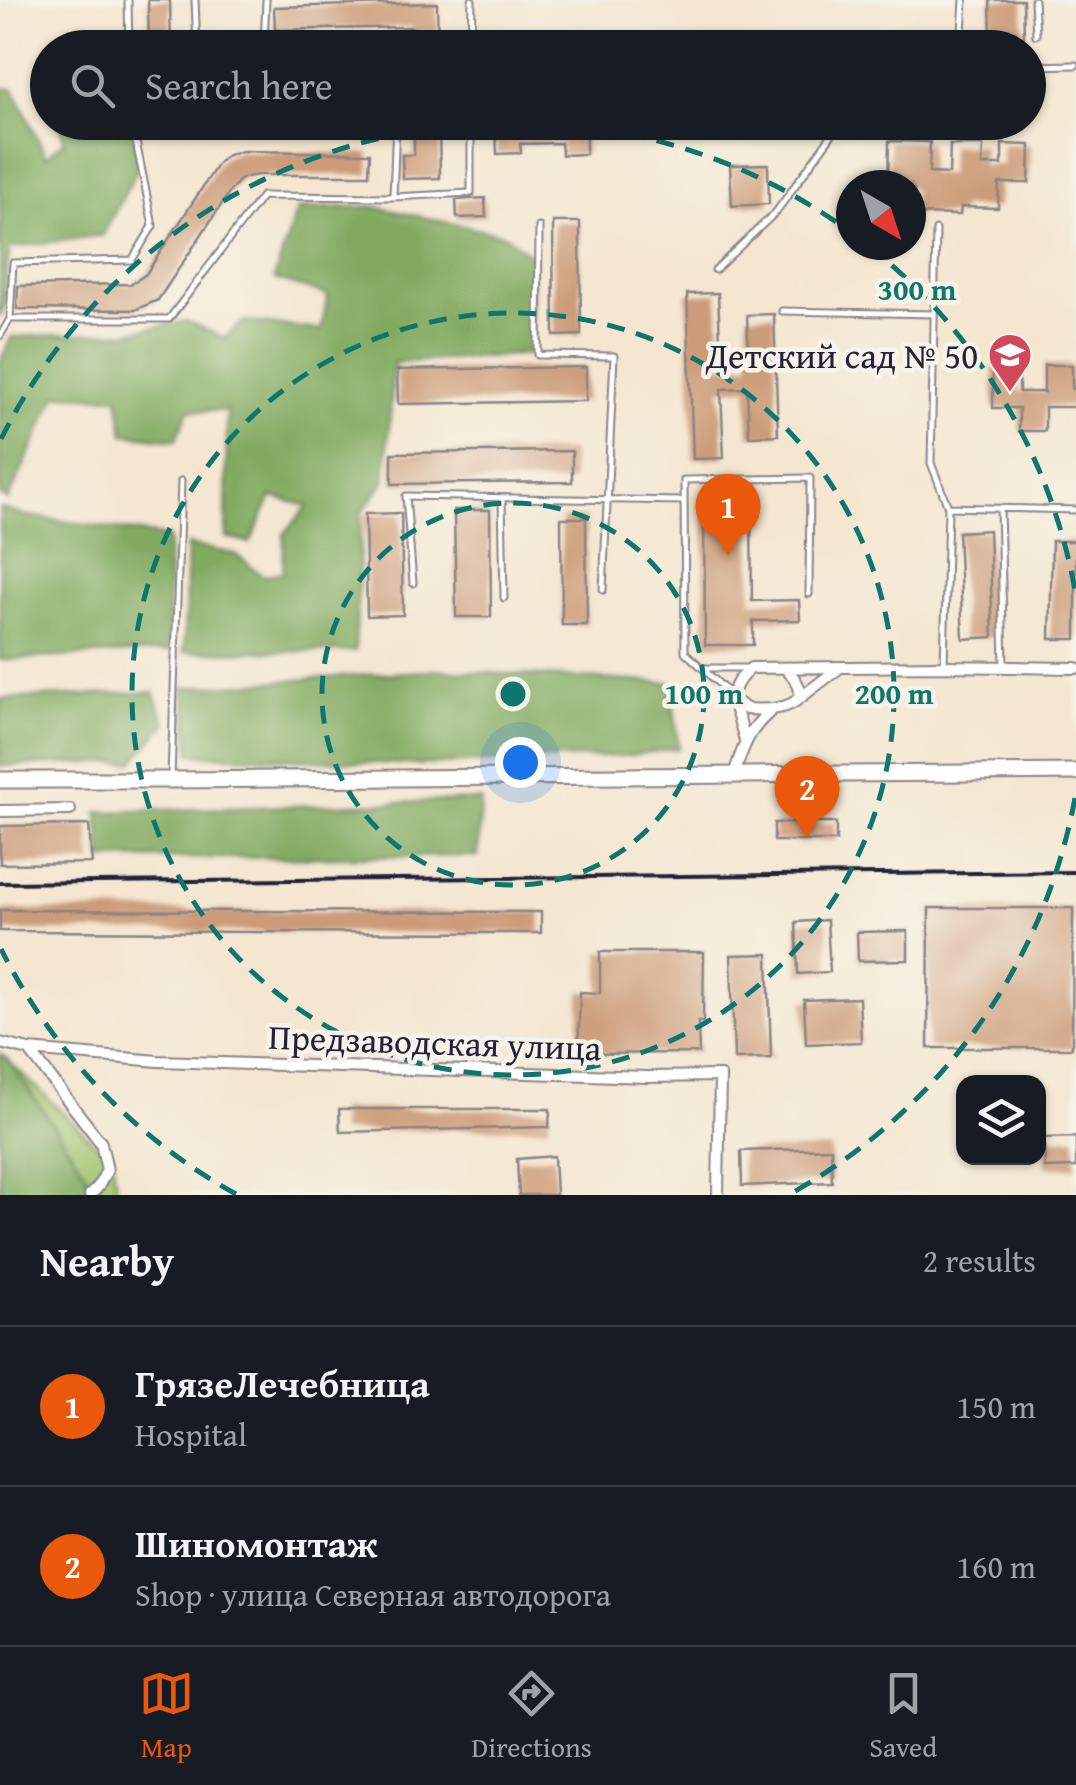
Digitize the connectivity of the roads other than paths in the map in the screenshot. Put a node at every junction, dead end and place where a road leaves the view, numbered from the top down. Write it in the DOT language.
graph roads {
  1 [pos="128,0"];
  2 [pos="195,0"];
  3 [pos="266,0"];
  4 [pos="472,0"];
  5 [pos="964,0"];
  6 [pos="1034,0"];
  7 [pos="129,30"];
  8 [pos="196,30"];
  9 [pos="265,30"];
  10 [pos="471,30"];
  11 [pos="963,30"];
  12 [pos="1036,30"];
  13 [pos="1076,65"];
  14 [pos="1046,66"];
  15 [pos="134,140"];
  16 [pos="394,140"];
  17 [pos="471,140"];
  18 [pos="827,140"];
  19 [pos="392,197"];
  20 [pos="539,228"];
  21 [pos="936,230"];
  22 [pos="714,270"];
  23 [pos="782,311"];
  24 [pos="934,314"];
  25 [pos="10,319"];
  26 [pos="0,336"];
  27 [pos="181,481"];
  28 [pos="502,498"];
  29 [pos="607,500"];
  30 [pos="684,500"];
  31 [pos="948,507"];
  32 [pos="1000,508"];
  33 [pos="1076,510"];
  34 [pos="412,583"];
  35 [pos="603,590"];
  36 [pos="809,594"];
  37 [pos="504,598"];
  38 [pos="944,666"];
  39 [pos="1004,667"];
  40 [pos="705,668"];
  41 [pos="751,668"];
  42 [pos="786,668"];
  43 [pos="839,668"];
  44 [pos="1076,668"];
  45 [pos="732,696"];
  46 [pos="796,701"];
  47 [pos="772,710"];
  48 [pos="745,740"];
  49 [pos="1076,772"];
  50 [pos="734,774"];
  51 [pos="0,780"];
  52 [pos="170,780"];
  53 [pos="70,810"];
  54 [pos="0,811"];
  55 [pos="0,1043"];
  56 [pos="29,1050"];
  57 [pos="90,1195"];
  58 [pos="718,1195"];
  1 -- 7 [label="lane"];
  2 -- 8 [label="lane"];
  3 -- 9 [label="lane"];
  4 -- 10 [label="lane"];
  5 -- 11 [label="lane"];
  6 -- 12 [label="lane"];
  13 -- 14 [label="lane"];
  15 -- 25 [label="lane"];
  16 -- 19 [label="lane"];
  17 -- 19 [label="lane"];
  18 -- 22 [label="lane"];
  19 -- 25 [label="lane"];
  20 -- 29 [label="lane"];
  21 -- 24 [label="lane"];
  23 -- 24 [label="lane"];
  24 -- 31 [label="lane"];
  25 -- 26 [label="lane"];
  27 -- 52 [label="lane"];
  28 -- 29 [label="lane"];
  28 -- 34 [label="lane"];
  28 -- 37 [label="lane"];
  29 -- 30 [label="lane"];
  29 -- 35 [label="lane"];
  30 -- 36 [label="lane"];
  30 -- 40 [label="lane"];
  31 -- 32 [label="lane"];
  31 -- 38 [label="lane"];
  32 -- 33 [label="lane"];
  32 -- 39 [label="lane"];
  38 -- 39 [label="street"];
  38 -- 43 [label="street"];
  39 -- 44 [label="street"];
  40 -- 41 [label="lane"];
  40 -- 45 [label="lane"];
  41 -- 42 [label="street"];
  41 -- 45 [label="street"];
  42 -- 43 [label="street"];
  42 -- 46 [label="street"];
  43 -- 46 [label="street"];
  45 -- 47 [label="street"];
  45 -- 48 [label="street"];
  46 -- 47 [label="street"];
  47 -- 48 [label="street"];
  48 -- 50 [label="street"];
  49 -- 50 [label="main road"];
  50 -- 52 [label="main road"];
  51 -- 52 [label="main road"];
  53 -- 54 [label="street"];
  55 -- 56 [label="street, Предзаводская улица"];
  56 -- 57 [label="street"];
  56 -- 58 [label="street, Предзаводская улица"];
}
